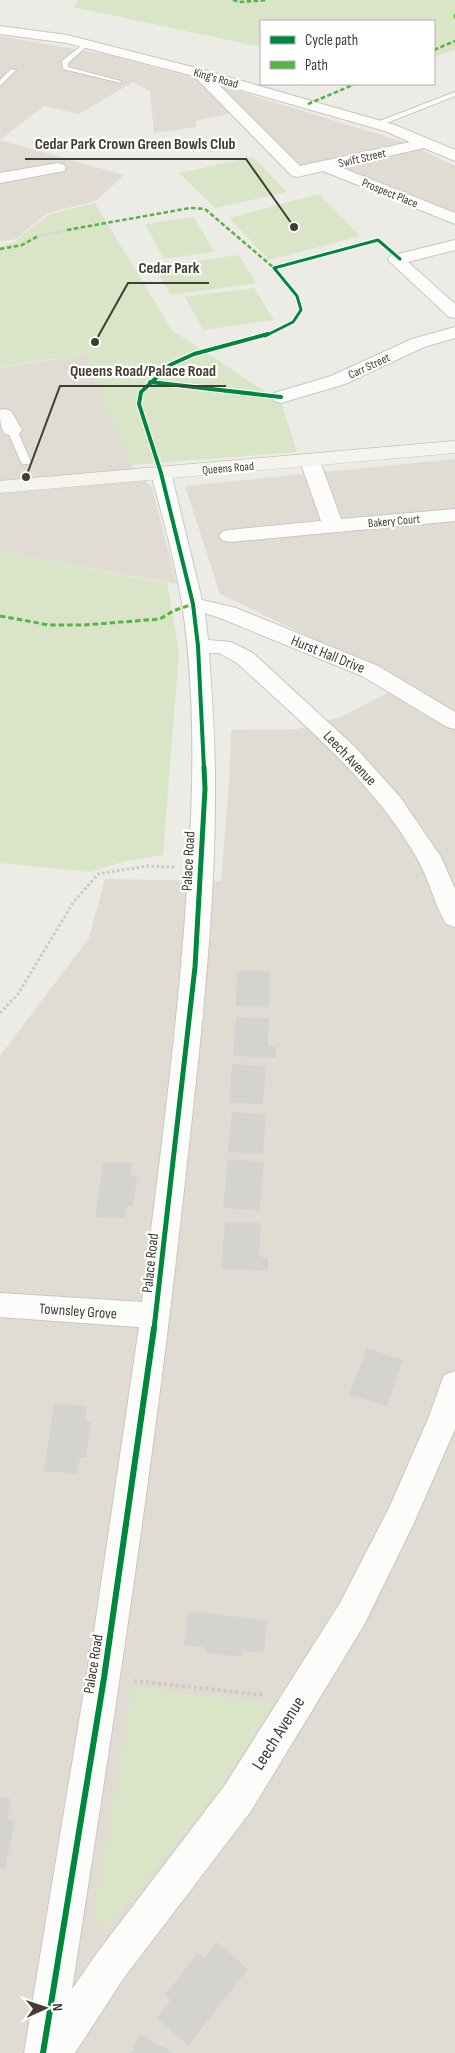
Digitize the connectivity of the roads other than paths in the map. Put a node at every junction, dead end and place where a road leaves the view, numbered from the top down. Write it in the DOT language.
graph roads {
  1 [pos="0,30"];
  2 [pos="86,44"];
  3 [pos="13,70"];
  4 [pos="198,73"];
  5 [pos="120,82"];
  6 [pos="0,84"];
  7 [pos="455,94"];
  8 [pos="376,124"];
  9 [pos="427,143"];
  10 [pos="455,156"];
  11 [pos="324,166"];
  12 [pos="58,168"];
  13 [pos="0,178"];
  14 [pos="455,219"];
  15 [pos="455,245"];
  16 [pos="455,313"];
  17 [pos="455,332"];
  18 [pos="282,397"];
  19 [pos="4,416"];
  20 [pos="455,447"];
  21 [pos="310,461"];
  22 [pos="26,462"];
  23 [pos="161,473"];
  24 [pos="0,487"];
  25 [pos="455,515"];
  26 [pos="333,526"];
  27 [pos="229,536"];
  28 [pos="193,604"];
  29 [pos="198,646"];
  30 [pos="455,722"];
  31 [pos="455,918"];
  32 [pos="0,1306"];
  33 [pos="156,1316"];
  34 [pos="455,1384"];
  35 [pos="43,2053"];
  36 [pos="52,2053"];
  1 -- 2 [label="street, King's Road"];
  2 -- 4 [label="street, King's Road"];
  2 -- 5 [label="lane"];
  3 -- 6 [label="lane"];
  4 -- 8 [label="street, King's Road"];
  4 -- 11 [label="street, Swift Street"];
  7 -- 8 [label="lane"];
  8 -- 9 [label="street, King's Road"];
  9 -- 10 [label="street, King's Road"];
  9 -- 11 [label="street, Swift Street"];
  11 -- 14 [label="street, Prospect Place"];
  12 -- 13 [label="street"];
  15 -- 16 [label="street"];
  17 -- 18 [label="street, Carr Street"];
  19 -- 22 [label="lane"];
  20 -- 21 [label="main road, Queens Road"];
  21 -- 23 [label="main road, Queens Road"];
  21 -- 26 [label="street"];
  23 -- 24 [label="main road, Queens Road"];
  23 -- 28 [label="street, Palace Road"];
  25 -- 26 [label="street, Bakery Court"];
  26 -- 27 [label="street, Bakery Court"];
  28 -- 29 [label="street, Palace Road"];
  28 -- 30 [label="street, Hurst Hall Drive"];
  29 -- 31 [label="street, Leech Avenue"];
  29 -- 33 [label="street, Palace Road"];
  32 -- 33 [label="street, Townsley Grove"];
  33 -- 35 [label="street, Palace Road"];
  34 -- 36 [label="street, Leech Avenue"];
}
